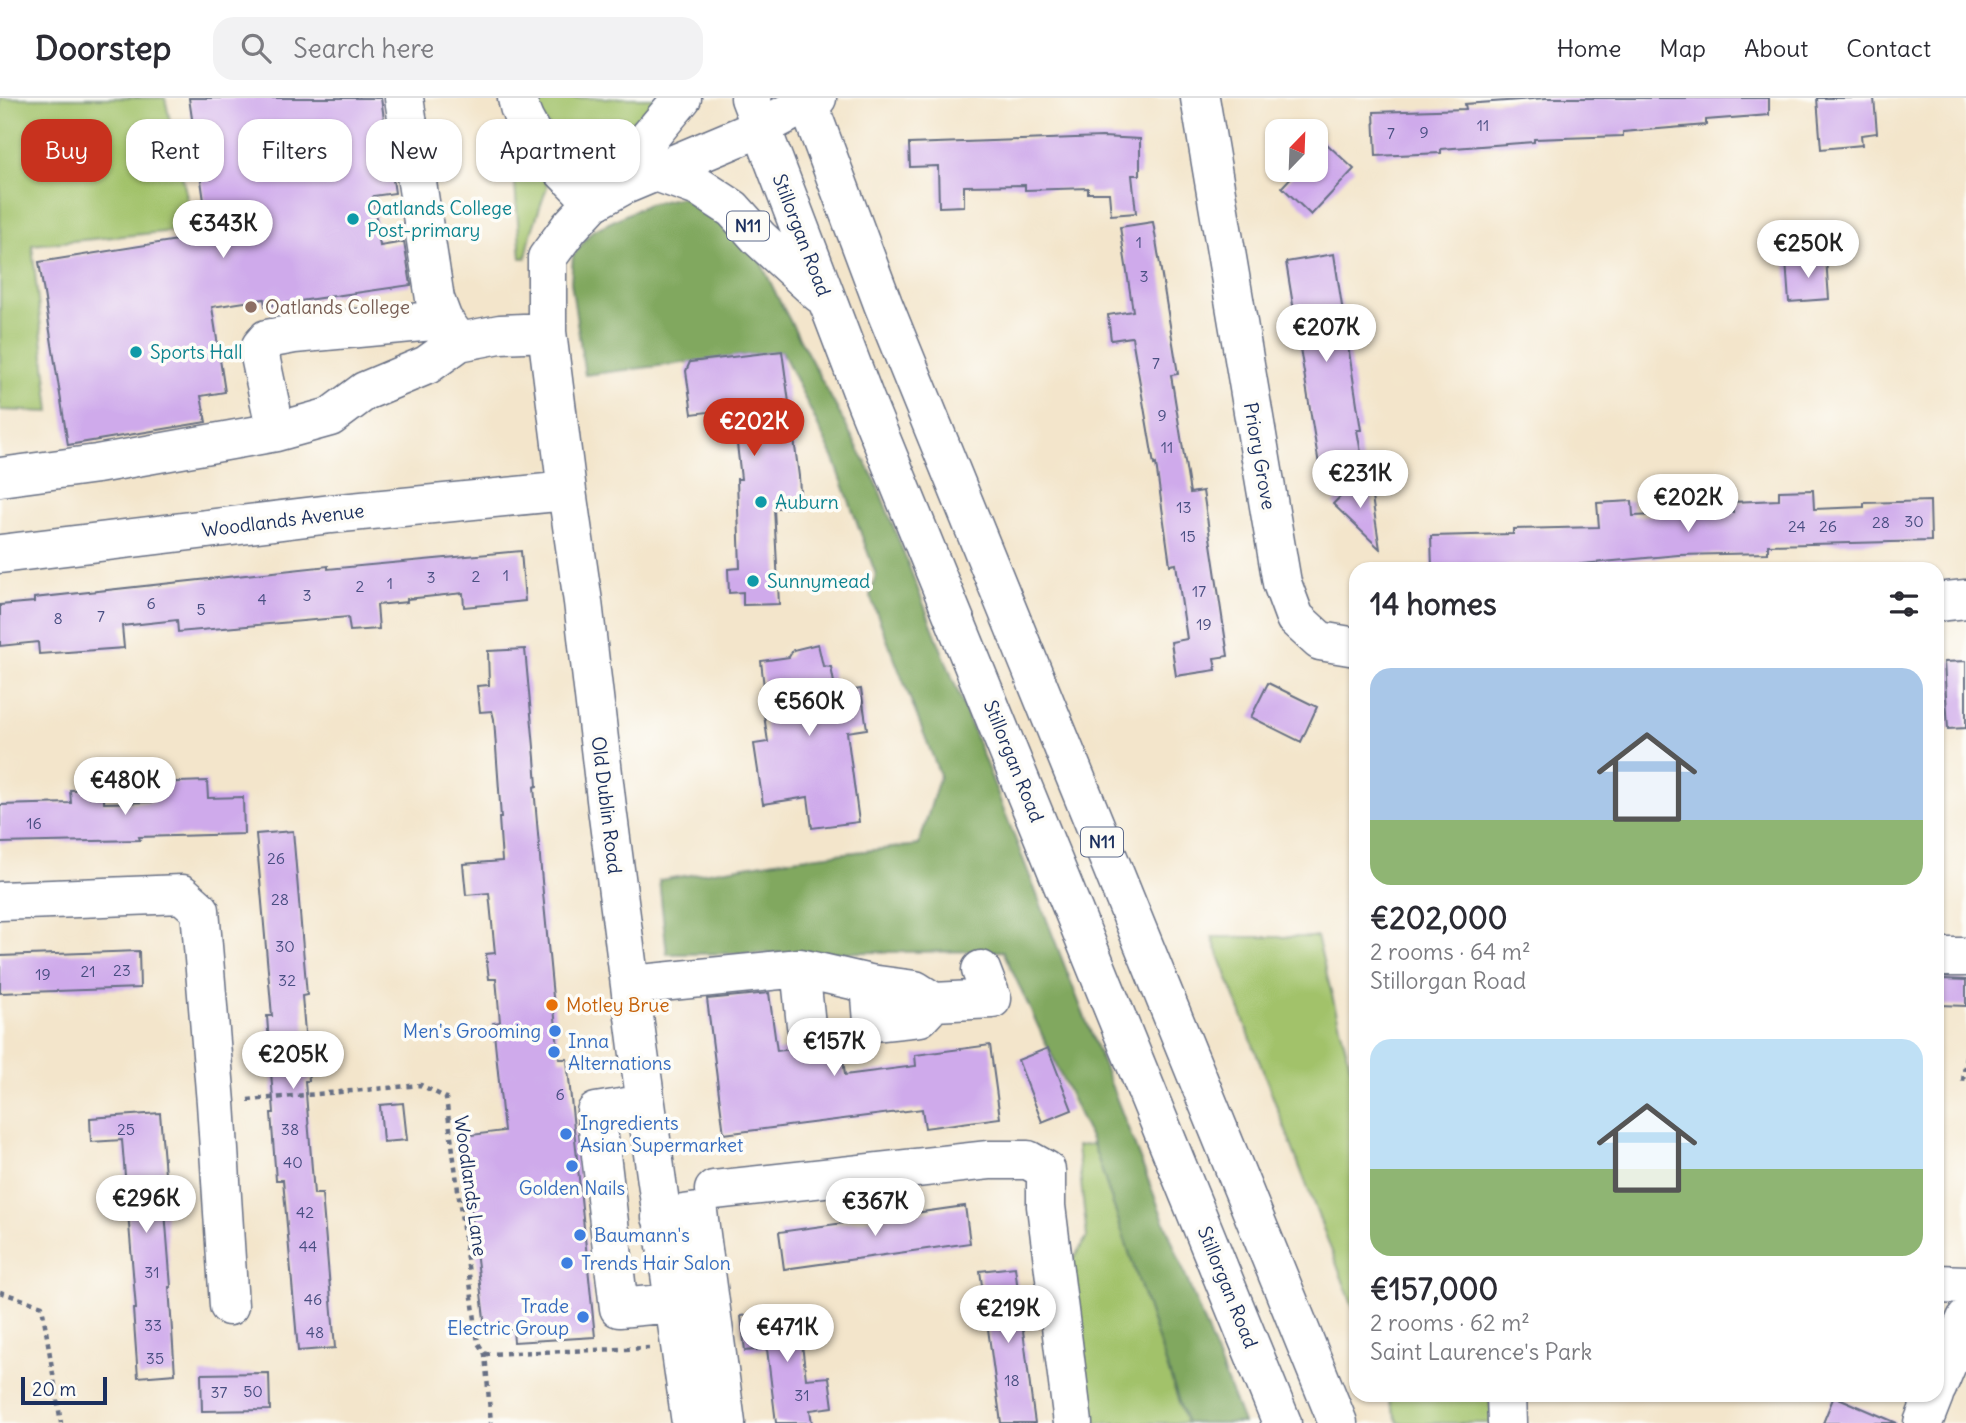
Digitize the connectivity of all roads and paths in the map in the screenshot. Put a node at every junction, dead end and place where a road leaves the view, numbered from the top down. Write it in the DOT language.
graph roads {
  1 [pos="404,98"];
  2 [pos="517,98"];
  3 [pos="682,98"];
  4 [pos="1200,98"];
  5 [pos="810,99"];
  6 [pos="755,113"];
  7 [pos="656,172"];
  8 [pos="595,201"];
  9 [pos="827,300"];
  10 [pos="451,331"];
  11 [pos="547,332"];
  12 [pos="276,432"];
  13 [pos="0,477"];
  14 [pos="567,491"];
  15 [pos="0,554"];
  16 [pos="1966,599"];
  17 [pos="1944,601"];
  18 [pos="1349,646"];
  19 [pos="0,901"];
  20 [pos="1944,957"];
  21 [pos="1966,957"];
  22 [pos="800,968"];
  23 [pos="631,985"];
  24 [pos="991,998"];
  25 [pos="806,1025"];
  26 [pos="1966,1056"];
  27 [pos="1966,1082"];
  28 [pos="216,1103"];
  29 [pos="645,1104"];
  30 [pos="714,1190"];
  31 [pos="661,1217"];
  32 [pos="1944,1284"];
  33 [pos="1966,1285"];
  34 [pos="0,1292"];
  35 [pos="673,1303"];
  36 [pos="229,1306"];
  37 [pos="1966,1319"];
  38 [pos="681,1346"];
  39 [pos="485,1354"];
  40 [pos="1944,1371"];
  41 [pos="1506,1402"];
  42 [pos="1931,1402"];
  43 [pos="61,1423"];
  44 [pos="491,1423"];
  45 [pos="691,1423"];
  46 [pos="726,1423"];
  47 [pos="1073,1423"];
  48 [pos="1282,1423"];
  49 [pos="1338,1423"];
  50 [pos="1507,1423"];
  51 [pos="1923,1423"];
  1 -- 10 [label="main road"];
  2 -- 8 [label="main road"];
  3 -- 8 [label="main road"];
  4 -- 18 [label="main road, Priory Grove"];
  5 -- 6 [label="main road, Old Dublin Road"];
  5 -- 49 [label="main road, N11"];
  6 -- 7 [label="main road, Old Dublin Road"];
  6 -- 9 [label="main road, Stillorgan Road / N11"];
  7 -- 8 [label="main road, Old Dublin Road"];
  7 -- 9 [label="main road, N11"];
  8 -- 11 [label="main road, Old Dublin Road"];
  9 -- 48 [label="main road, Stillorgan Road / N11"];
  10 -- 11 [label="main road"];
  10 -- 12 [label="main road"];
  10 -- 12 [label="main road"];
  11 -- 14 [label="main road, Old Dublin Road"];
  12 -- 13 [label="main road"];
  14 -- 15 [label="main road, Woodlands Avenue"];
  14 -- 23 [label="main road, Old Dublin Road"];
  16 -- 17 [label="main road"];
  19 -- 28 [label="main road"];
  20 -- 21 [label="main road"];
  22 -- 23 [label="main road"];
  22 -- 24 [label="main road"];
  22 -- 25 [label="main road"];
  23 -- 29 [label="main road, Old Dublin Road"];
  26 -- 27 [label="path"];
  28 -- 36 [label="main road"];
  28 -- 39 [label="path, Woodlands Lane"];
  29 -- 31 [label="main road, Old Dublin Road"];
  29 -- 35 [label="main road"];
  30 -- 47 [label="main road"];
  31 -- 35 [label="main road, Old Dublin Road"];
  31 -- 46 [label="main road"];
  32 -- 33 [label="main road"];
  34 -- 43 [label="path"];
  35 -- 38 [label="main road, Old Dublin Road"];
  37 -- 40 [label="main road"];
  38 -- 39 [label="path"];
  38 -- 45 [label="main road, Old Dublin Road"];
  39 -- 44 [label="path, Woodlands Lane"];
  41 -- 50 [label="main road"];
  42 -- 51 [label="main road"];
}
